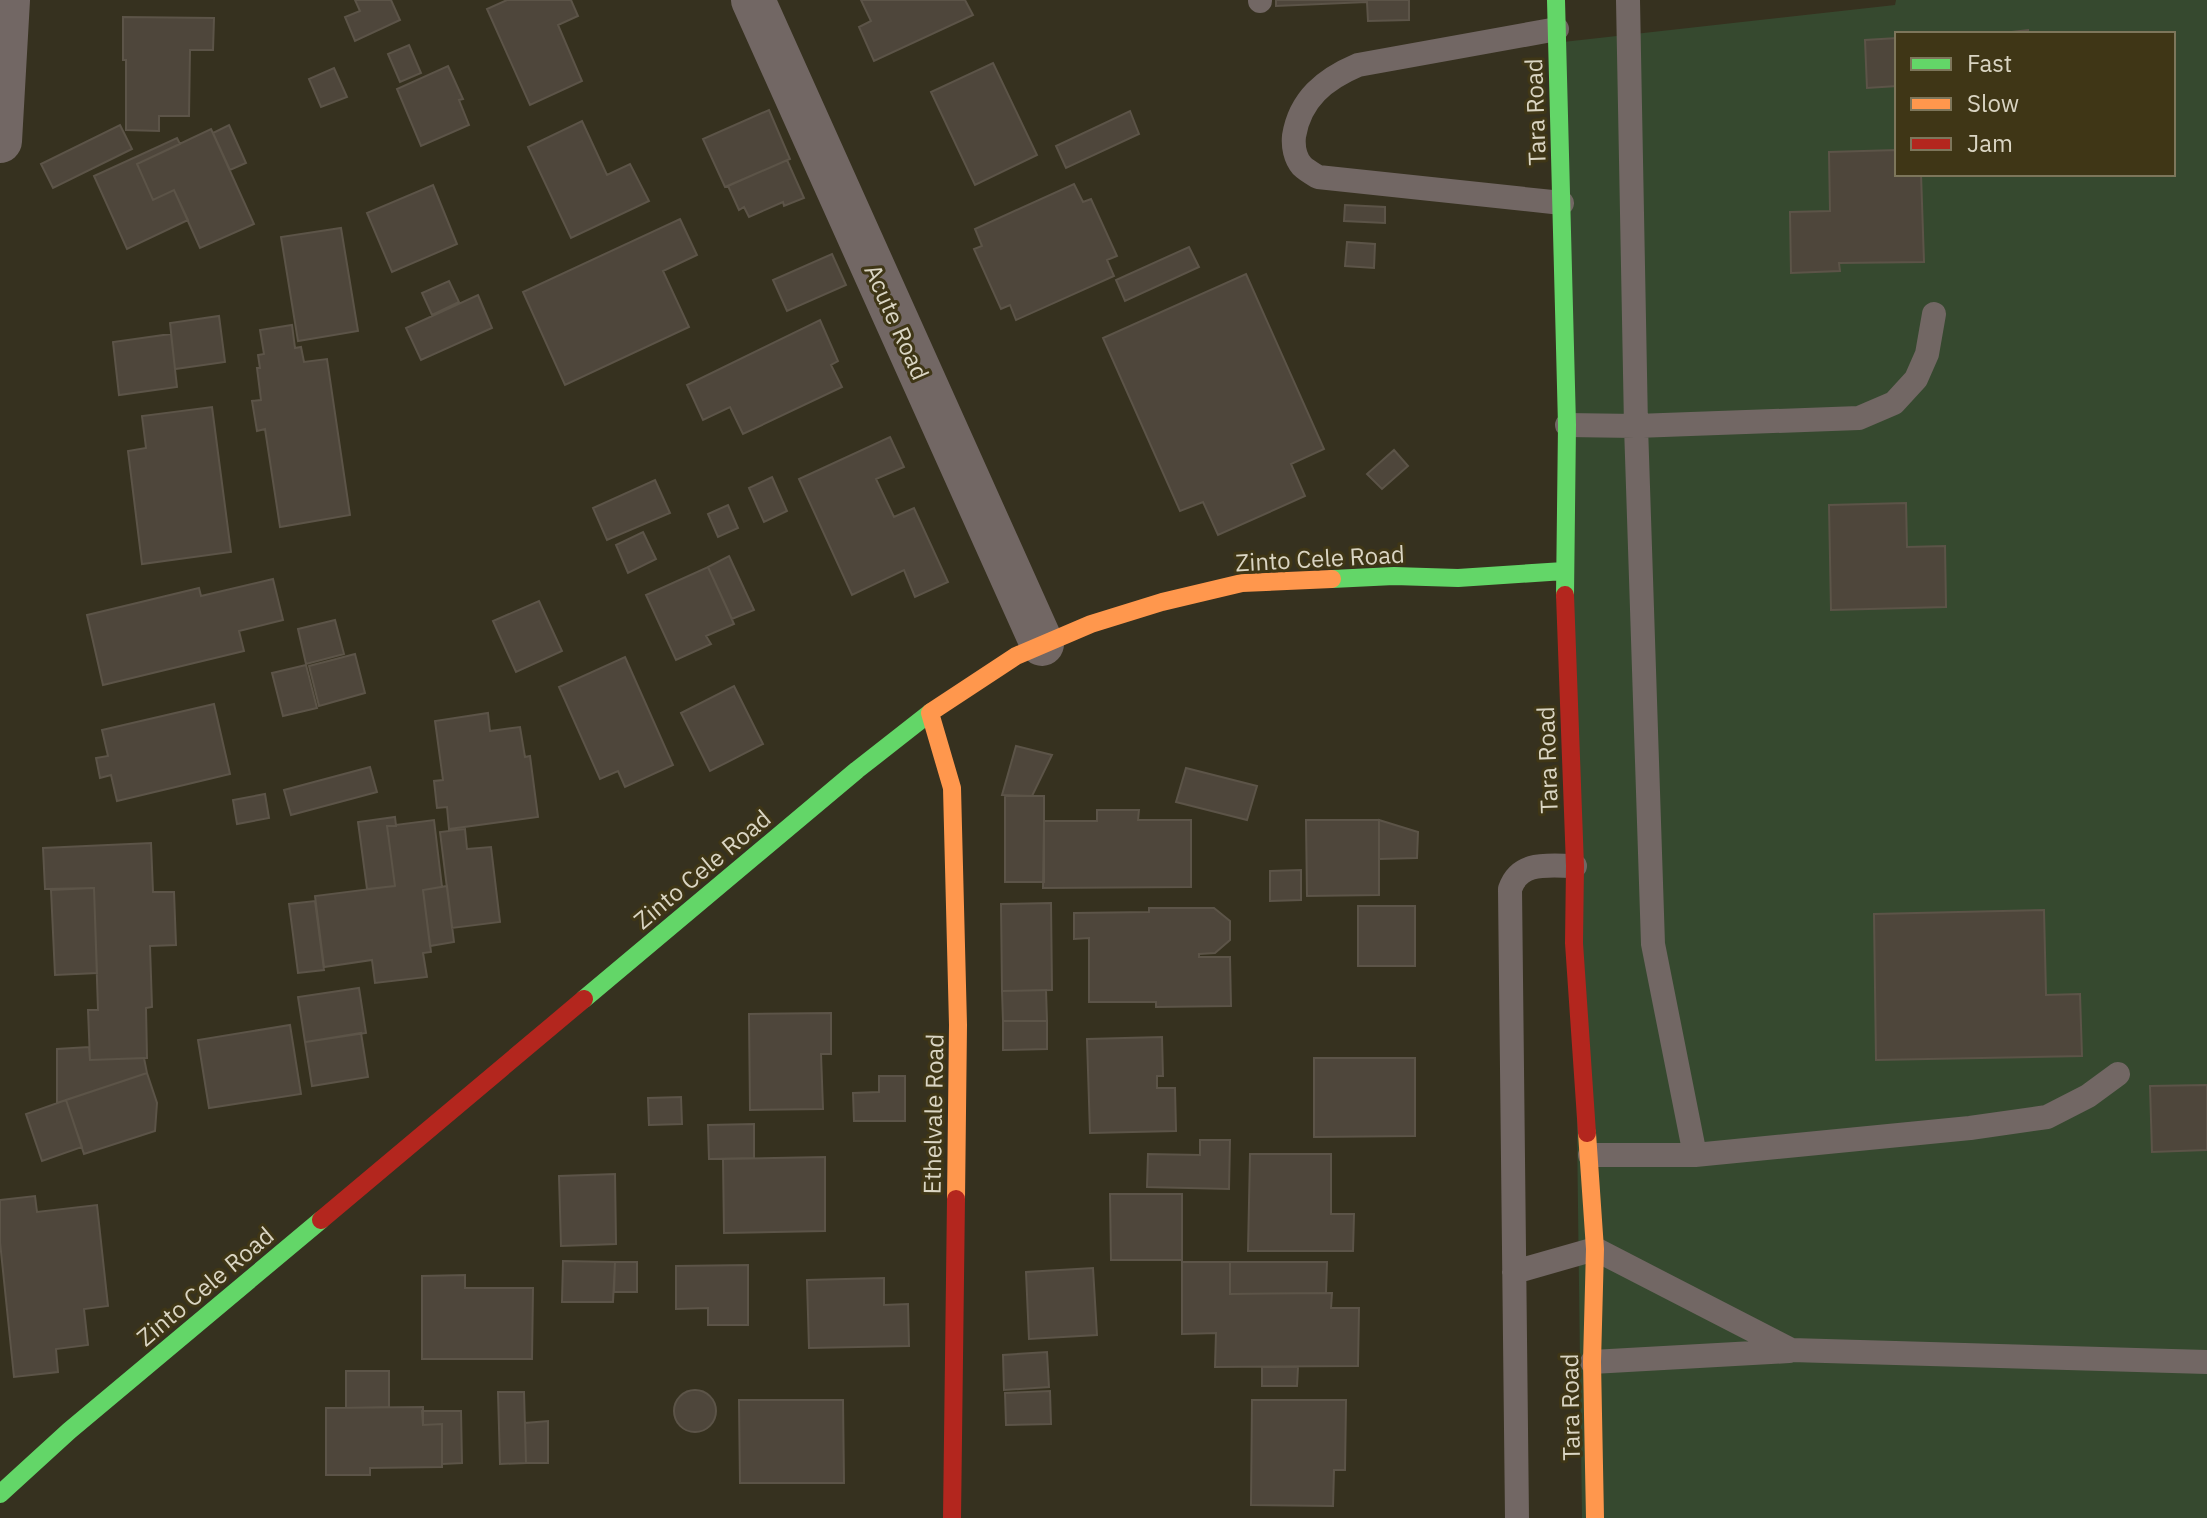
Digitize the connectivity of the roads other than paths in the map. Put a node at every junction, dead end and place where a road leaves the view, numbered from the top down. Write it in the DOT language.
graph roads {
  1 [pos="8,0"];
  2 [pos="753,0"];
  3 [pos="1556,0"];
  4 [pos="1628,0"];
  5 [pos="1557,29"];
  6 [pos="0,141"];
  7 [pos="1562,203"];
  8 [pos="1934,314"];
  9 [pos="1567,425"];
  10 [pos="1636,426"];
  11 [pos="1564,571"];
  12 [pos="1042,644"];
  13 [pos="930,713"];
  14 [pos="1575,866"];
  15 [pos="2118,1074"];
  16 [pos="1590,1155"];
  17 [pos="1695,1155"];
  18 [pos="1595,1249"];
  19 [pos="1514,1272"];
  20 [pos="1791,1350"];
  21 [pos="1592,1362"];
  22 [pos="2207,1362"];
  23 [pos="0,1494"];
  24 [pos="952,1518"];
  25 [pos="1517,1518"];
  26 [pos="1595,1518"];
  1 -- 6 [label="street"];
  2 -- 12 [label="street, Acute Road"];
  3 -- 5 [label="street, Tara Road"];
  4 -- 10 [label="lane"];
  5 -- 7 [label="street, Tara Road"];
  5 -- 7 [label="lane"];
  7 -- 9 [label="street, Tara Road"];
  8 -- 10 [label="lane"];
  9 -- 10 [label="lane"];
  9 -- 11 [label="street, Tara Road"];
  10 -- 17 [label="lane"];
  11 -- 12 [label="street, Zinto Cele Road"];
  11 -- 14 [label="street, Tara Road"];
  12 -- 13 [label="street, Zinto Cele Road"];
  13 -- 23 [label="street, Zinto Cele Road"];
  13 -- 24 [label="street, Ethelvale Road"];
  14 -- 16 [label="street, Tara Road"];
  14 -- 19 [label="lane"];
  15 -- 17 [label="lane"];
  16 -- 17 [label="lane"];
  16 -- 18 [label="street, Tara Road"];
  18 -- 19 [label="lane"];
  18 -- 20 [label="lane"];
  18 -- 21 [label="street, Tara Road"];
  19 -- 25 [label="lane"];
  20 -- 21 [label="lane"];
  20 -- 22 [label="lane"];
  21 -- 26 [label="street, Tara Road"];
}
